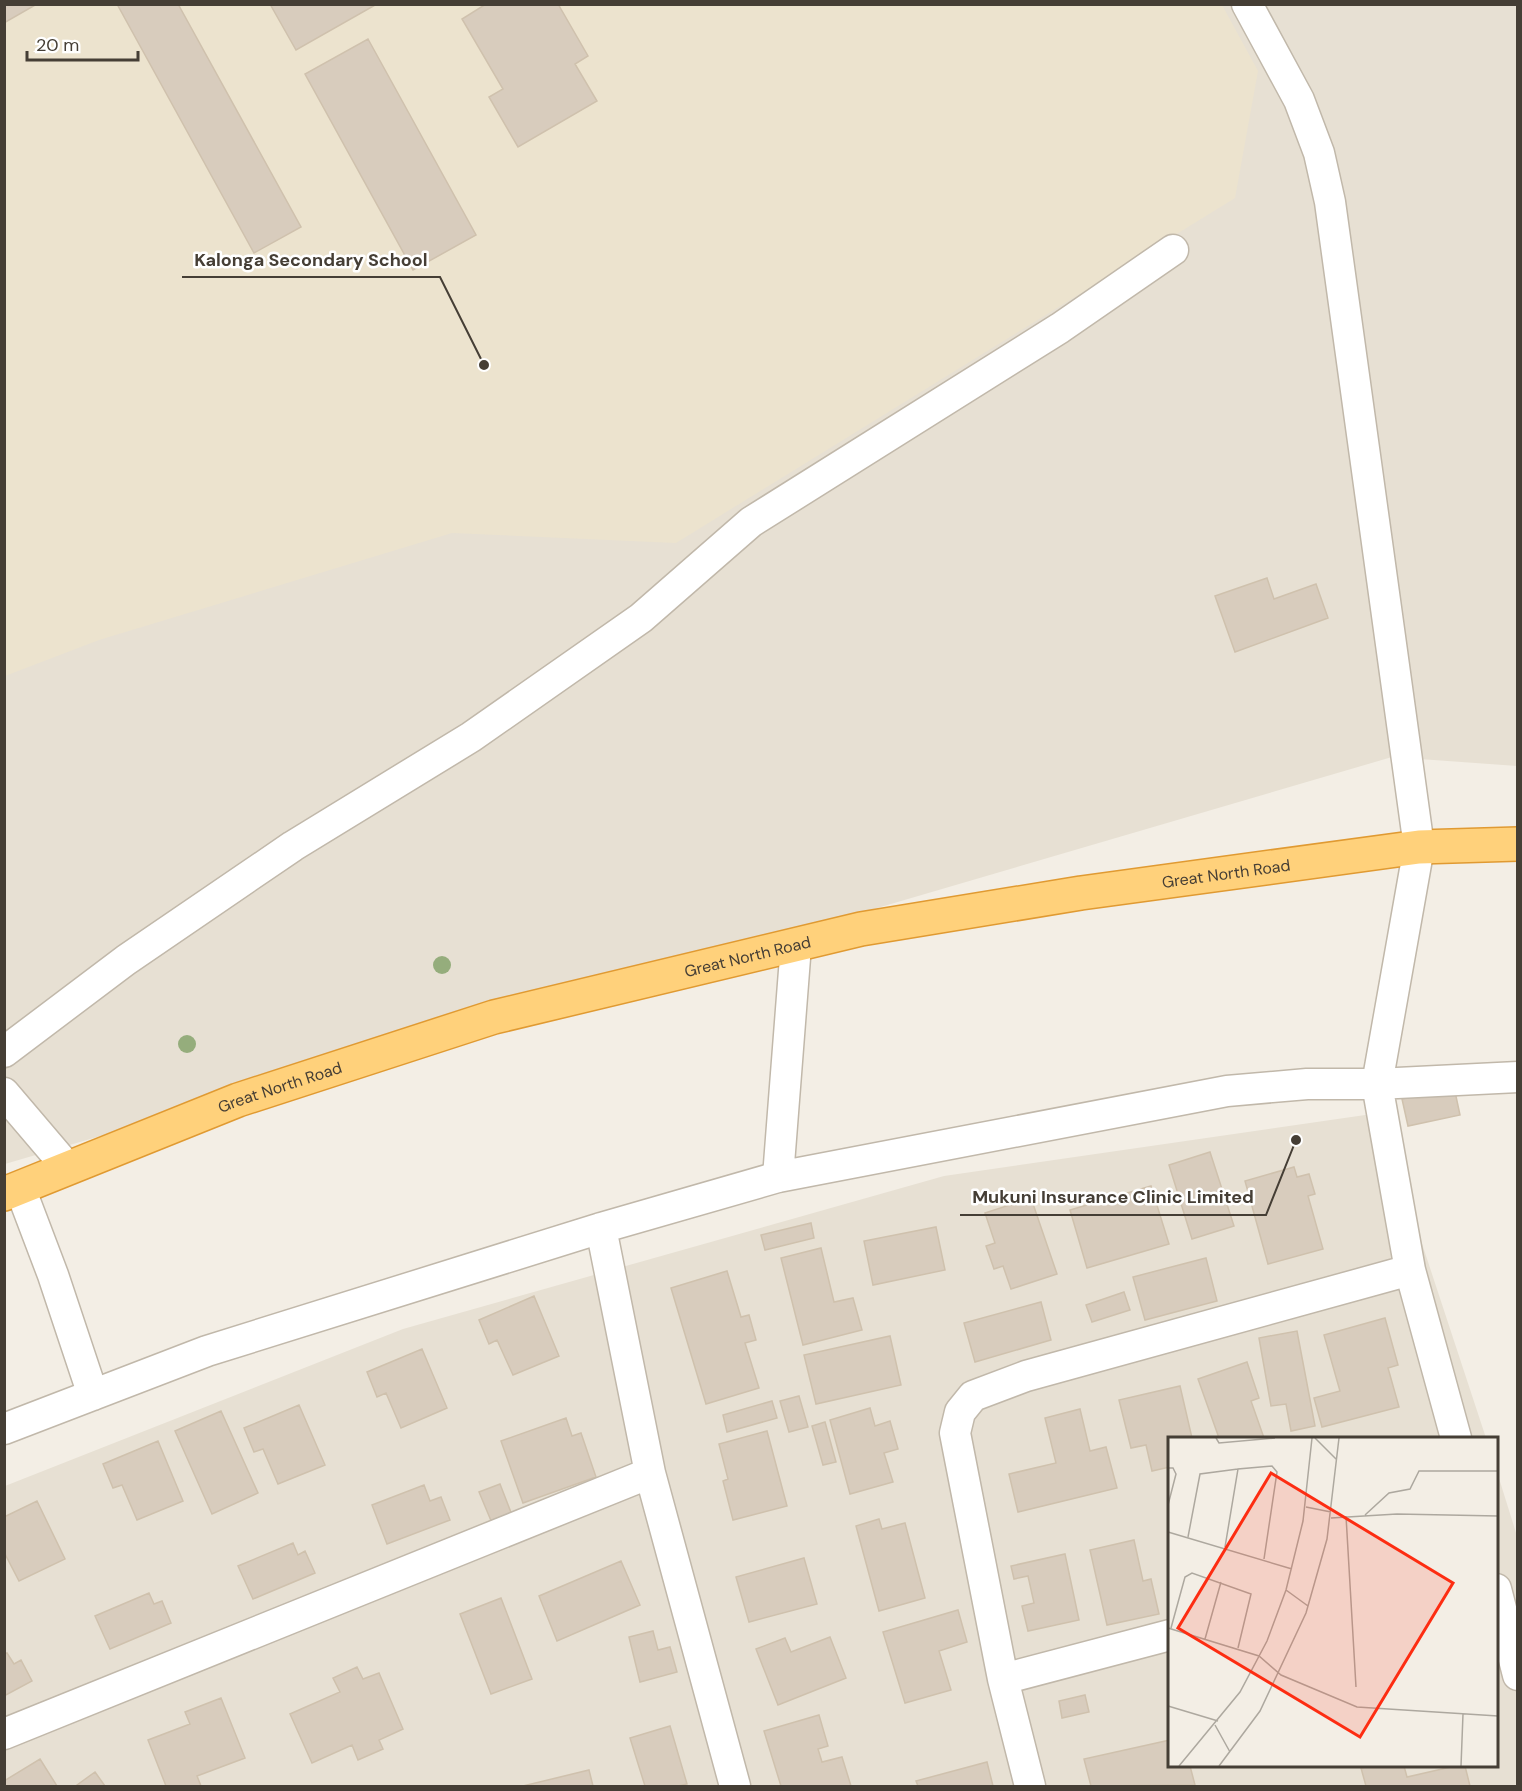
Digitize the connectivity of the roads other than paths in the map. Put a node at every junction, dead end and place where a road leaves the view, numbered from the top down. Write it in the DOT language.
graph roads {
  1 [pos="1247,4"];
  2 [pos="1173,250"];
  3 [pos="1518,844"];
  4 [pos="1419,847"];
  5 [pos="796,945"];
  6 [pos="4,1052"];
  7 [pos="1518,1077"];
  8 [pos="1377,1084"];
  9 [pos="4,1093"];
  10 [pos="67,1167"];
  11 [pos="778,1177"];
  12 [pos="12,1191"];
  13 [pos="601,1228"];
  14 [pos="1410,1270"];
  15 [pos="93,1395"];
  16 [pos="4,1430"];
  17 [pos="1456,1437"];
  18 [pos="650,1473"];
  19 [pos="1498,1593"];
  20 [pos="1168,1636"];
  21 [pos="1518,1675"];
  22 [pos="1003,1679"];
  23 [pos="4,1734"];
  24 [pos="735,1786"];
  25 [pos="1030,1786"];
  1 -- 4 [label="street"];
  2 -- 6 [label="street"];
  3 -- 4 [label="highway, Great North Road"];
  4 -- 5 [label="highway, Great North Road"];
  4 -- 8 [label="street"];
  5 -- 10 [label="highway, Great North Road"];
  5 -- 11 [label="street"];
  7 -- 8 [label="street"];
  8 -- 11 [label="street"];
  8 -- 14 [label="street"];
  9 -- 10 [label="street"];
  10 -- 12 [label="highway, Great North Road"];
  11 -- 13 [label="street"];
  12 -- 15 [label="street"];
  13 -- 15 [label="street"];
  13 -- 18 [label="street"];
  14 -- 17 [label="street"];
  14 -- 22 [label="street"];
  15 -- 16 [label="street"];
  18 -- 23 [label="street"];
  18 -- 24 [label="street"];
  19 -- 21 [label="street"];
  20 -- 22 [label="street"];
  22 -- 25 [label="street"];
}
